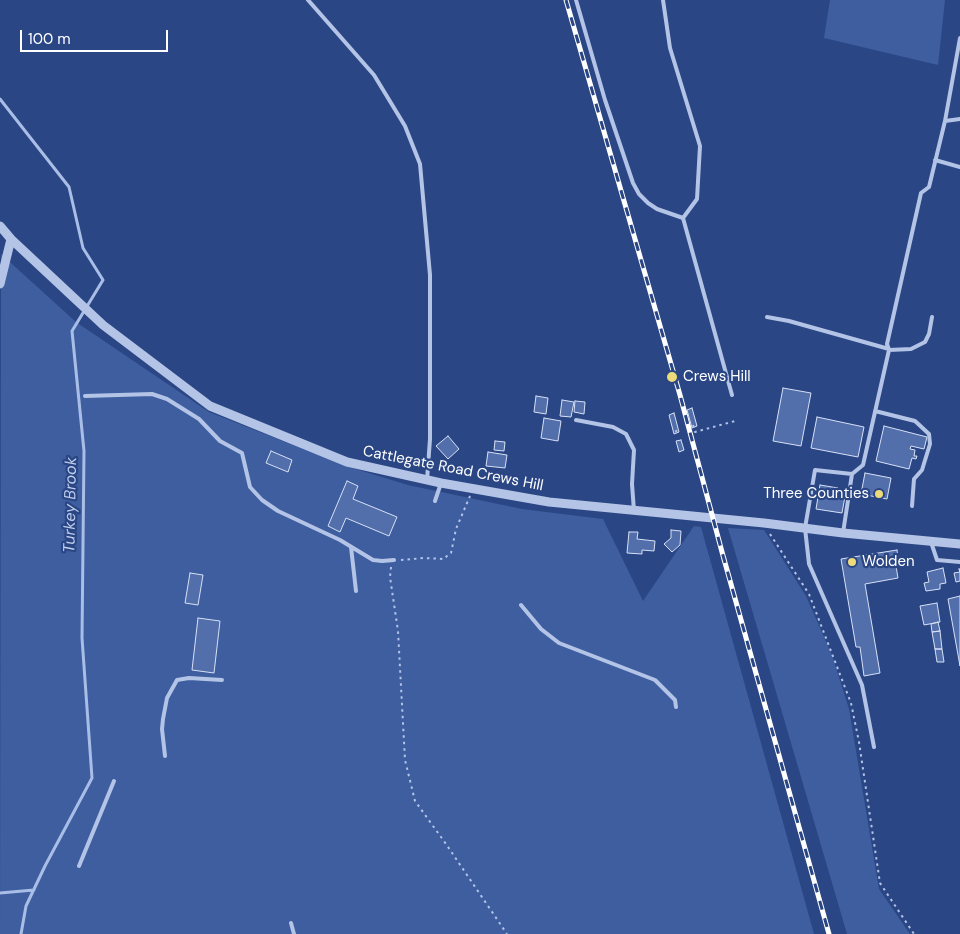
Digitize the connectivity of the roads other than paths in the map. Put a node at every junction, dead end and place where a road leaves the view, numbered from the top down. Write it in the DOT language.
graph roads {
  1 [pos="308,0"];
  2 [pos="576,0"];
  3 [pos="663,0"];
  4 [pos="960,38"];
  5 [pos="960,119"];
  6 [pos="945,121"];
  7 [pos="935,160"];
  8 [pos="960,167"];
  9 [pos="683,218"];
  10 [pos="0,226"];
  11 [pos="11,239"];
  12 [pos="0,284"];
  13 [pos="767,317"];
  14 [pos="932,317"];
  15 [pos="889,349"];
  16 [pos="732,395"];
  17 [pos="85,396"];
  18 [pos="876,411"];
  19 [pos="576,420"];
  20 [pos="852,474"];
  21 [pos="427,480"];
  22 [pos="442,483"];
  23 [pos="435,501"];
  24 [pos="912,506"];
  25 [pos="634,511"];
  26 [pos="805,528"];
  27 [pos="843,534"];
  28 [pos="931,542"];
  29 [pos="960,544"];
  30 [pos="351,547"];
  31 [pos="394,560"];
  32 [pos="960,562"];
  33 [pos="356,591"];
  34 [pos="521,605"];
  35 [pos="222,680"];
  36 [pos="676,707"];
  37 [pos="874,747"];
  38 [pos="165,756"];
  39 [pos="114,780"];
  40 [pos="79,866"];
  41 [pos="291,923"];
  42 [pos="294,934"];
  1 -- 21 [label="lane"];
  2 -- 9 [label="lane"];
  3 -- 9 [label="lane"];
  4 -- 6 [label="lane"];
  5 -- 6 [label="lane"];
  6 -- 7 [label="lane"];
  7 -- 8 [label="lane"];
  7 -- 15 [label="lane"];
  9 -- 16 [label="lane"];
  10 -- 11 [label="street, Cattlegate Road Crews Hill"];
  11 -- 12 [label="street"];
  11 -- 21 [label="street, Cattlegate Road Crews Hill"];
  13 -- 15 [label="lane"];
  14 -- 15 [label="lane"];
  15 -- 18 [label="lane"];
  17 -- 30 [label="lane"];
  18 -- 20 [label="lane"];
  18 -- 24 [label="lane"];
  19 -- 25 [label="lane"];
  20 -- 26 [label="lane"];
  20 -- 27 [label="lane"];
  21 -- 22 [label="street, Cattlegate Road Crews Hill"];
  22 -- 23 [label="lane"];
  22 -- 25 [label="street, Cattlegate Road Crews Hill"];
  25 -- 26 [label="street, Cattlegate Road Crews Hill"];
  26 -- 27 [label="street, Cattlegate Road Crews Hill"];
  26 -- 37 [label="lane"];
  27 -- 28 [label="street, Cattlegate Road Crews Hill"];
  28 -- 29 [label="street, Cattlegate Road Crews Hill"];
  28 -- 32 [label="lane"];
  30 -- 31 [label="lane"];
  30 -- 33 [label="lane"];
  34 -- 36 [label="lane"];
  35 -- 38 [label="lane"];
  39 -- 40 [label="lane"];
  41 -- 42 [label="lane"];
}
